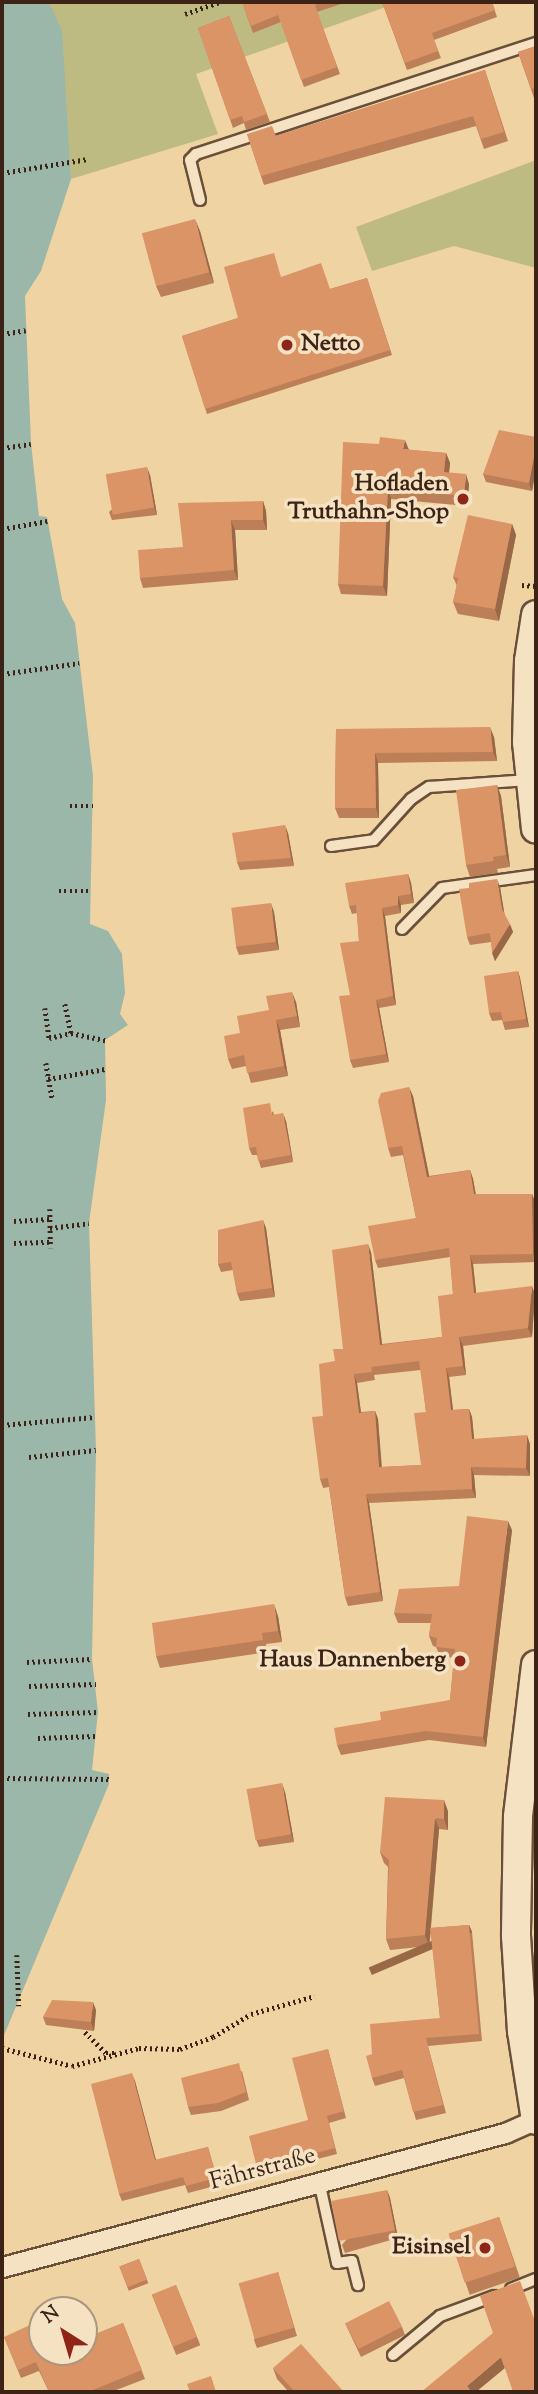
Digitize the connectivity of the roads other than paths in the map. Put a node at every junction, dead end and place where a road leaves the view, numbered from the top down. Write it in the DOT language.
graph roads {
  1 [pos="536,43"];
  2 [pos="200,200"];
  3 [pos="536,615"];
  4 [pos="529,780"];
  5 [pos="536,829"];
  6 [pos="331,846"];
  7 [pos="536,875"];
  8 [pos="402,929"];
  9 [pos="536,1665"];
  10 [pos="536,2119"];
  11 [pos="319,2180"];
  12 [pos="2,2267"];
  13 [pos="536,2279"];
  14 [pos="358,2285"];
  15 [pos="393,2355"];
  1 -- 2 [label="lane"];
  3 -- 4 [label="main road"];
  4 -- 5 [label="main road"];
  4 -- 6 [label="lane"];
  7 -- 8 [label="lane"];
  9 -- 10 [label="main road"];
  10 -- 11 [label="street, Fährstraße"];
  11 -- 12 [label="street, Fährstraße"];
  11 -- 14 [label="lane"];
  13 -- 15 [label="lane"];
}
